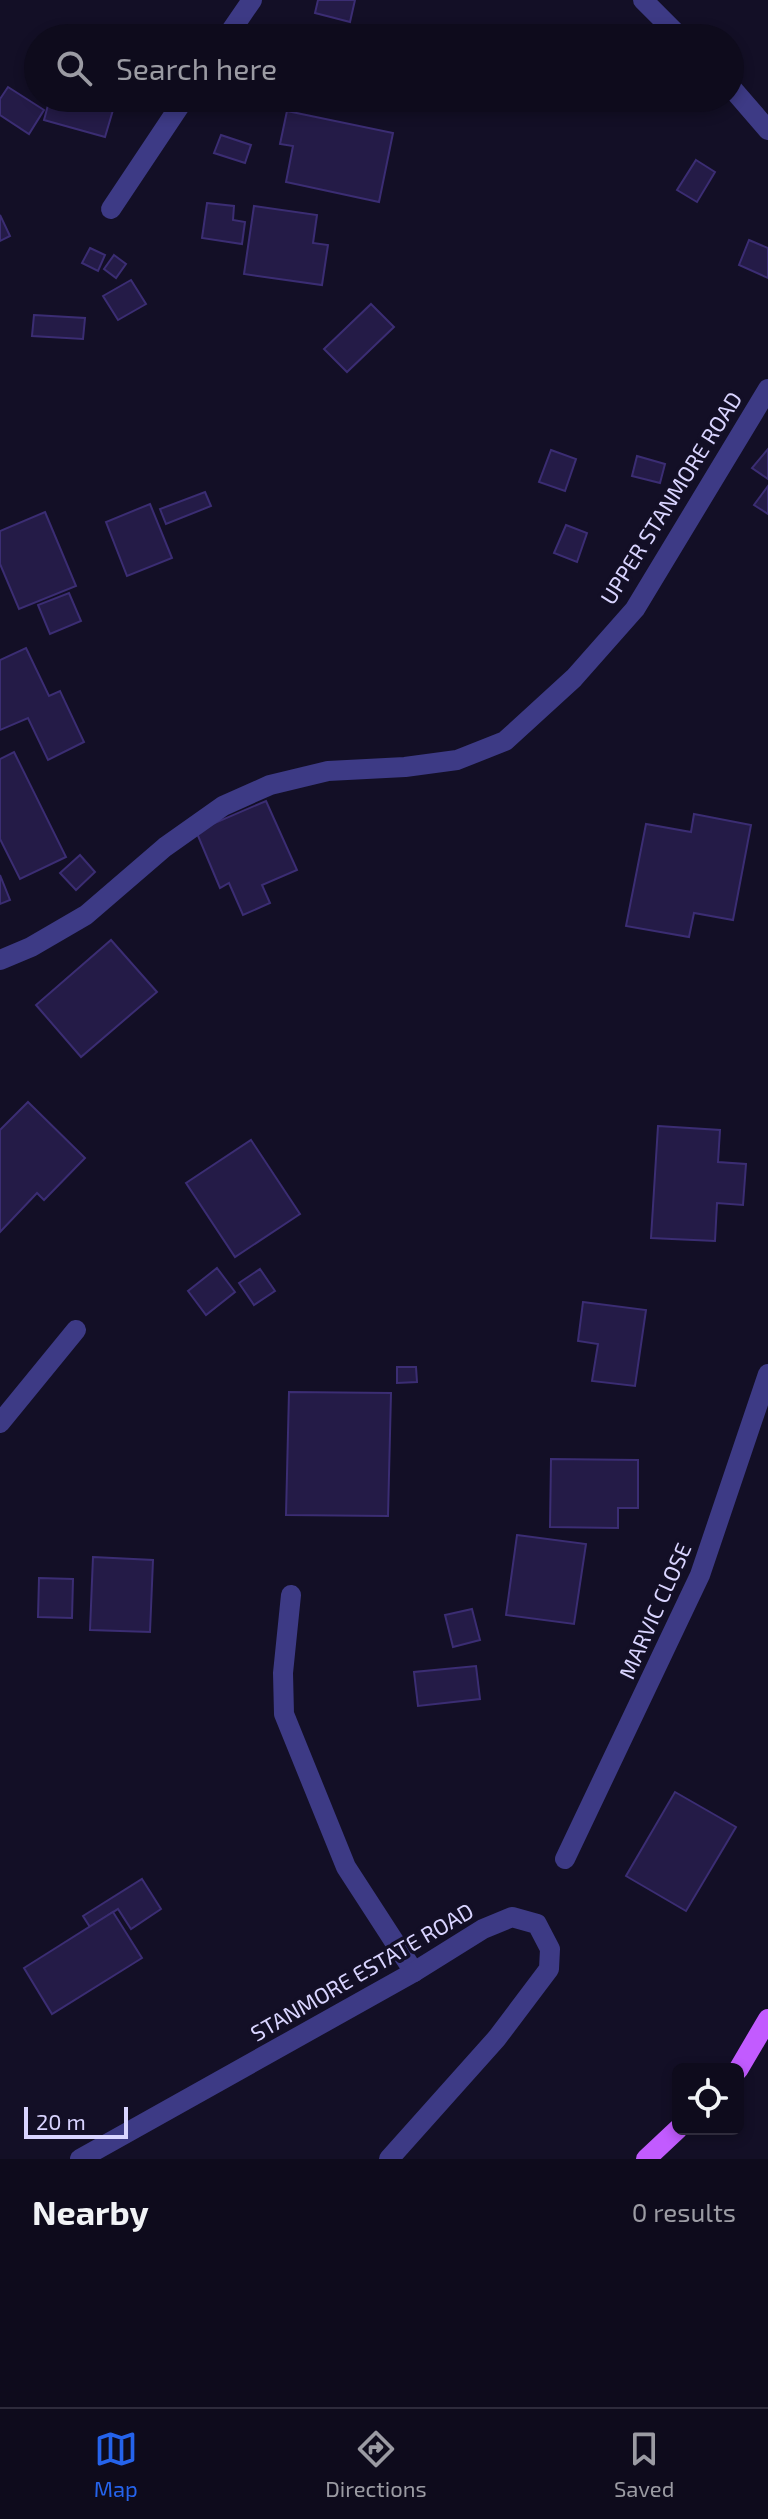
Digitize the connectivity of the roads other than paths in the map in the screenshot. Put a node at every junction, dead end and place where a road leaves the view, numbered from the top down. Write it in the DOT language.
graph roads {
  1 [pos="252,0"];
  2 [pos="643,0"];
  3 [pos="236,24"];
  4 [pos="667,24"];
  5 [pos="744,102"];
  6 [pos="176,112"];
  7 [pos="768,130"];
  8 [pos="111,209"];
  9 [pos="768,389"];
  10 [pos="0,960"];
  11 [pos="76,1330"];
  12 [pos="768,1374"];
  13 [pos="0,1423"];
  14 [pos="291,1595"];
  15 [pos="565,1859"];
  16 [pos="414,1972"];
  17 [pos="768,2019"];
  18 [pos="742,2063"];
  19 [pos="672,2135"];
  20 [pos="80,2159"];
  21 [pos="389,2159"];
  22 [pos="646,2159"];
  1 -- 3 [label="street"];
  2 -- 4 [label="street"];
  5 -- 7 [label="street"];
  6 -- 8 [label="street"];
  9 -- 10 [label="street, UPPER STANMORE ROAD"];
  11 -- 13 [label="street"];
  12 -- 15 [label="street, MARVIC CLOSE"];
  14 -- 16 [label="street"];
  16 -- 20 [label="street, STANMORE ESTATE ROAD"];
  16 -- 21 [label="street, STANMORE ESTATE ROAD"];
  17 -- 18 [label="main road"];
  19 -- 22 [label="main road"];
}
